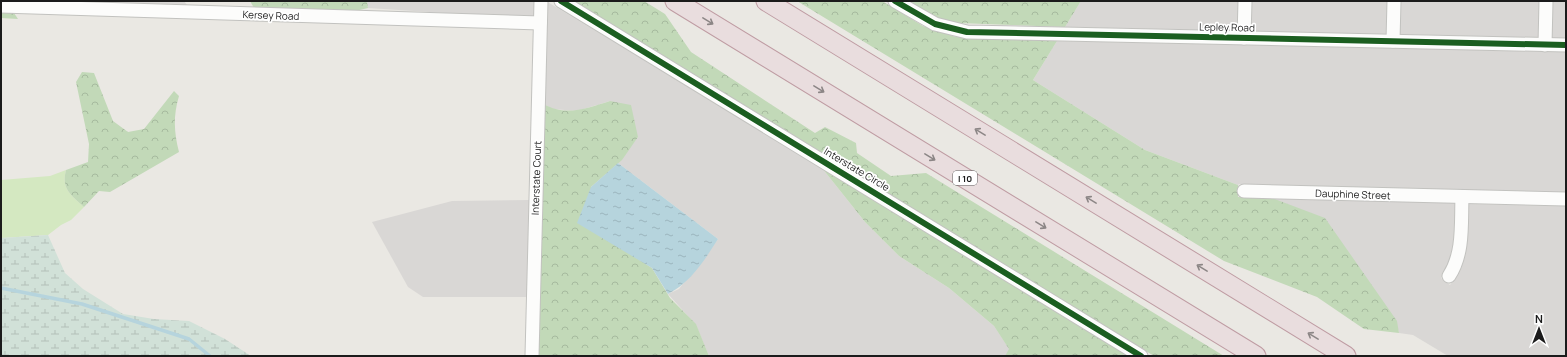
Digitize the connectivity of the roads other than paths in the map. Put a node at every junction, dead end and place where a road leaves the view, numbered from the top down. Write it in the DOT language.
graph roads {
  1 [pos="541,1"];
  2 [pos="561,1"];
  3 [pos="675,1"];
  4 [pos="766,1"];
  5 [pos="895,1"];
  6 [pos="1245,1"];
  7 [pos="1394,1"];
  8 [pos="1546,1"];
  9 [pos="1,6"];
  10 [pos="540,23"];
  11 [pos="1244,38"];
  12 [pos="1393,41"];
  13 [pos="1545,45"];
  14 [pos="1566,45"];
  15 [pos="1244,191"];
  16 [pos="1462,197"];
  17 [pos="1566,200"];
  18 [pos="1449,276"];
  19 [pos="532,356"];
  20 [pos="1141,356"];
  21 [pos="1256,356"];
  22 [pos="1346,356"];
  1 -- 10 [label="street, Interstate Court"];
  2 -- 20 [label="street, Interstate Circle"];
  3 -- 21 [label="highway, I 10, one-way"];
  22 -- 4 [label="highway, one-way"];
  5 -- 11 [label="street, Lepley Road"];
  6 -- 11 [label="street"];
  7 -- 12 [label="street"];
  8 -- 13 [label="street"];
  9 -- 10 [label="street, Kersey Road"];
  10 -- 19 [label="street, Interstate Court"];
  11 -- 12 [label="street, Lepley Road"];
  12 -- 13 [label="street, Lepley Road"];
  13 -- 14 [label="street, Lepley Road"];
  15 -- 16 [label="street, Dauphine Street"];
  16 -- 17 [label="street, Dauphine Street"];
  16 -- 18 [label="street"];
}
